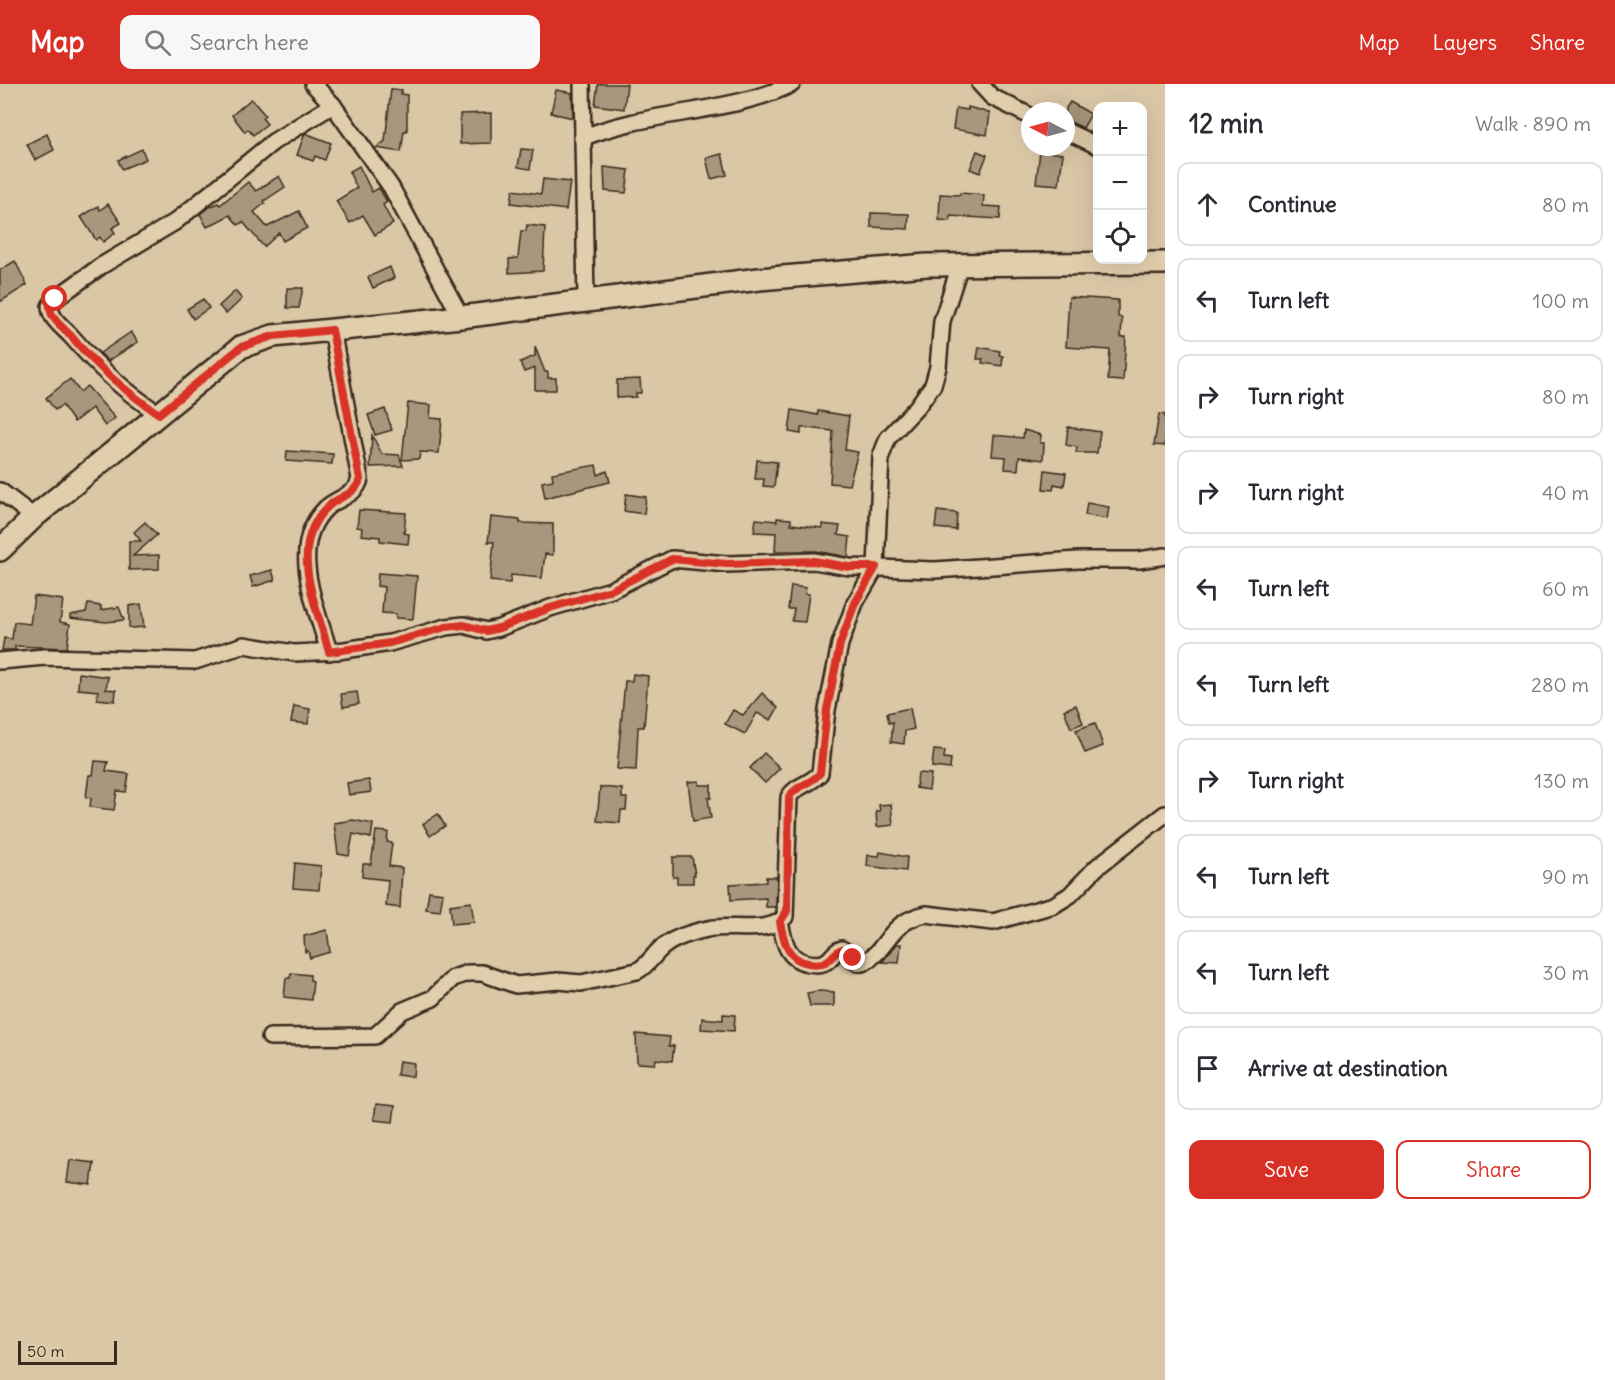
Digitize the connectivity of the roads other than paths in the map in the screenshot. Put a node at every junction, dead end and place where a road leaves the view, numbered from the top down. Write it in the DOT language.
graph roads {
  1 [pos="313,84"];
  2 [pos="582,84"];
  3 [pos="792,84"];
  4 [pos="980,84"];
  5 [pos="333,105"];
  6 [pos="1021,112"];
  7 [pos="1075,135"];
  8 [pos="582,138"];
  9 [pos="1093,144"];
  10 [pos="1093,263"];
  11 [pos="1147,263"];
  12 [pos="1165,263"];
  13 [pos="960,265"];
  14 [pos="586,301"];
  15 [pos="461,317"];
  16 [pos="332,330"];
  17 [pos="159,414"];
  18 [pos="0,491"];
  19 [pos="34,517"];
  20 [pos="0,550"];
  21 [pos="1165,556"];
  22 [pos="876,567"];
  23 [pos="329,652"];
  24 [pos="0,661"];
  25 [pos="1165,814"];
  26 [pos="780,922"];
  27 [pos="270,1037"];
  1 -- 5 [label="street"];
  2 -- 8 [label="street"];
  3 -- 8 [label="street"];
  4 -- 6 [label="street"];
  5 -- 15 [label="street"];
  5 -- 17 [label="street"];
  7 -- 9 [label="street"];
  8 -- 14 [label="street"];
  10 -- 13 [label="main road"];
  11 -- 12 [label="main road"];
  13 -- 14 [label="main road"];
  13 -- 22 [label="street"];
  14 -- 15 [label="main road"];
  15 -- 16 [label="main road"];
  16 -- 17 [label="main road"];
  16 -- 23 [label="street"];
  17 -- 19 [label="main road"];
  18 -- 19 [label="street"];
  19 -- 20 [label="main road"];
  21 -- 22 [label="street"];
  22 -- 23 [label="street"];
  22 -- 26 [label="street"];
  23 -- 24 [label="street"];
  25 -- 26 [label="street"];
  26 -- 27 [label="street"];
}
